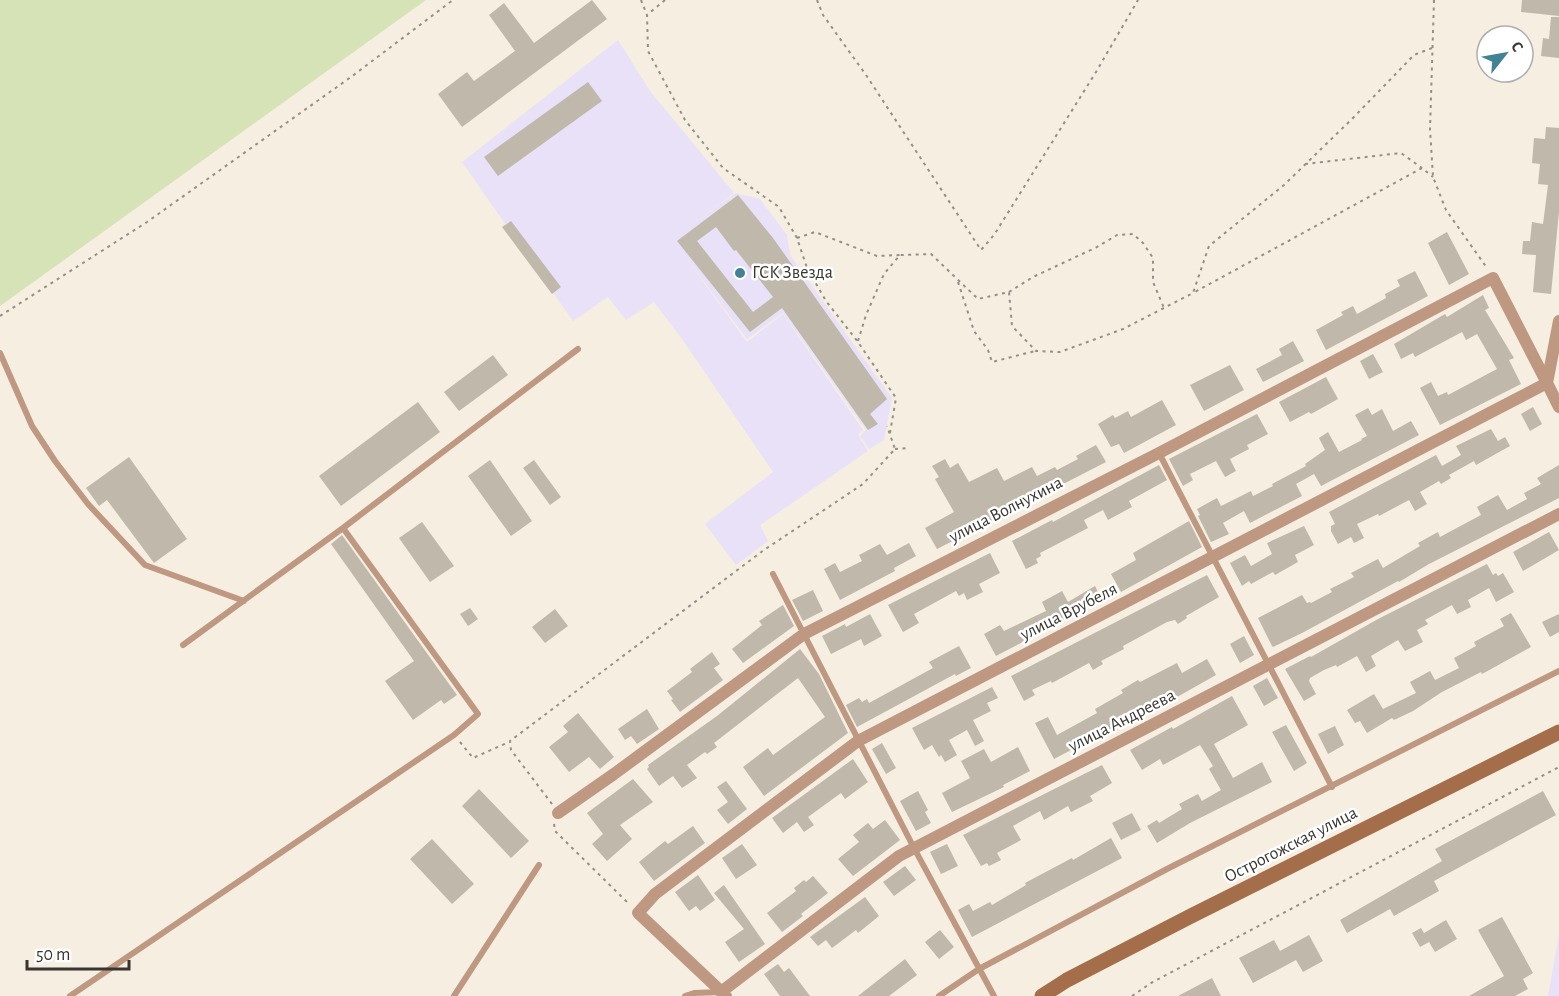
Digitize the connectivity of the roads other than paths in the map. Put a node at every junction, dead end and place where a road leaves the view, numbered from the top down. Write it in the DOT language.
graph roads {
  1 [pos="1559,321"];
  2 [pos="578,349"];
  3 [pos="0,353"];
  4 [pos="1547,383"];
  5 [pos="1559,407"];
  6 [pos="1159,453"];
  7 [pos="1559,514"];
  8 [pos="343,528"];
  9 [pos="1212,558"];
  10 [pos="773,574"];
  11 [pos="244,601"];
  12 [pos="804,634"];
  13 [pos="183,645"];
  14 [pos="1269,665"];
  15 [pos="1559,671"];
  16 [pos="1558,736"];
  17 [pos="858,741"];
  18 [pos="1332,787"];
  19 [pos="558,813"];
  20 [pos="914,848"];
  21 [pos="539,865"];
  22 [pos="979,969"];
  23 [pos="724,994"];
  24 [pos="70,996"];
  25 [pos="454,996"];
  26 [pos="685,996"];
  27 [pos="939,996"];
  28 [pos="994,996"];
  29 [pos="1042,996"];
  1 -- 4 [label="street"];
  2 -- 8 [label="lane"];
  3 -- 11 [label="lane"];
  4 -- 5 [label="street"];
  4 -- 6 [label="street, улица Волнухина"];
  4 -- 9 [label="street, улица Врубеля"];
  6 -- 9 [label="lane"];
  6 -- 12 [label="street, улица Волнухина"];
  7 -- 14 [label="street, улица Андреева"];
  8 -- 11 [label="lane"];
  8 -- 24 [label="lane"];
  9 -- 14 [label="lane"];
  9 -- 17 [label="street, улица Врубеля"];
  10 -- 12 [label="lane"];
  11 -- 13 [label="lane"];
  12 -- 17 [label="lane"];
  12 -- 19 [label="street, улица Волнухина"];
  14 -- 18 [label="lane"];
  14 -- 20 [label="street, улица Андреева"];
  15 -- 18 [label="lane"];
  16 -- 29 [label="street, Острогожская улица"];
  17 -- 20 [label="lane"];
  17 -- 23 [label="street, улица Врубеля"];
  18 -- 22 [label="lane"];
  20 -- 22 [label="lane"];
  20 -- 23 [label="street, улица Андреева"];
  21 -- 25 [label="lane"];
  22 -- 27 [label="lane"];
  22 -- 28 [label="lane"];
  23 -- 26 [label="lane"];
}
